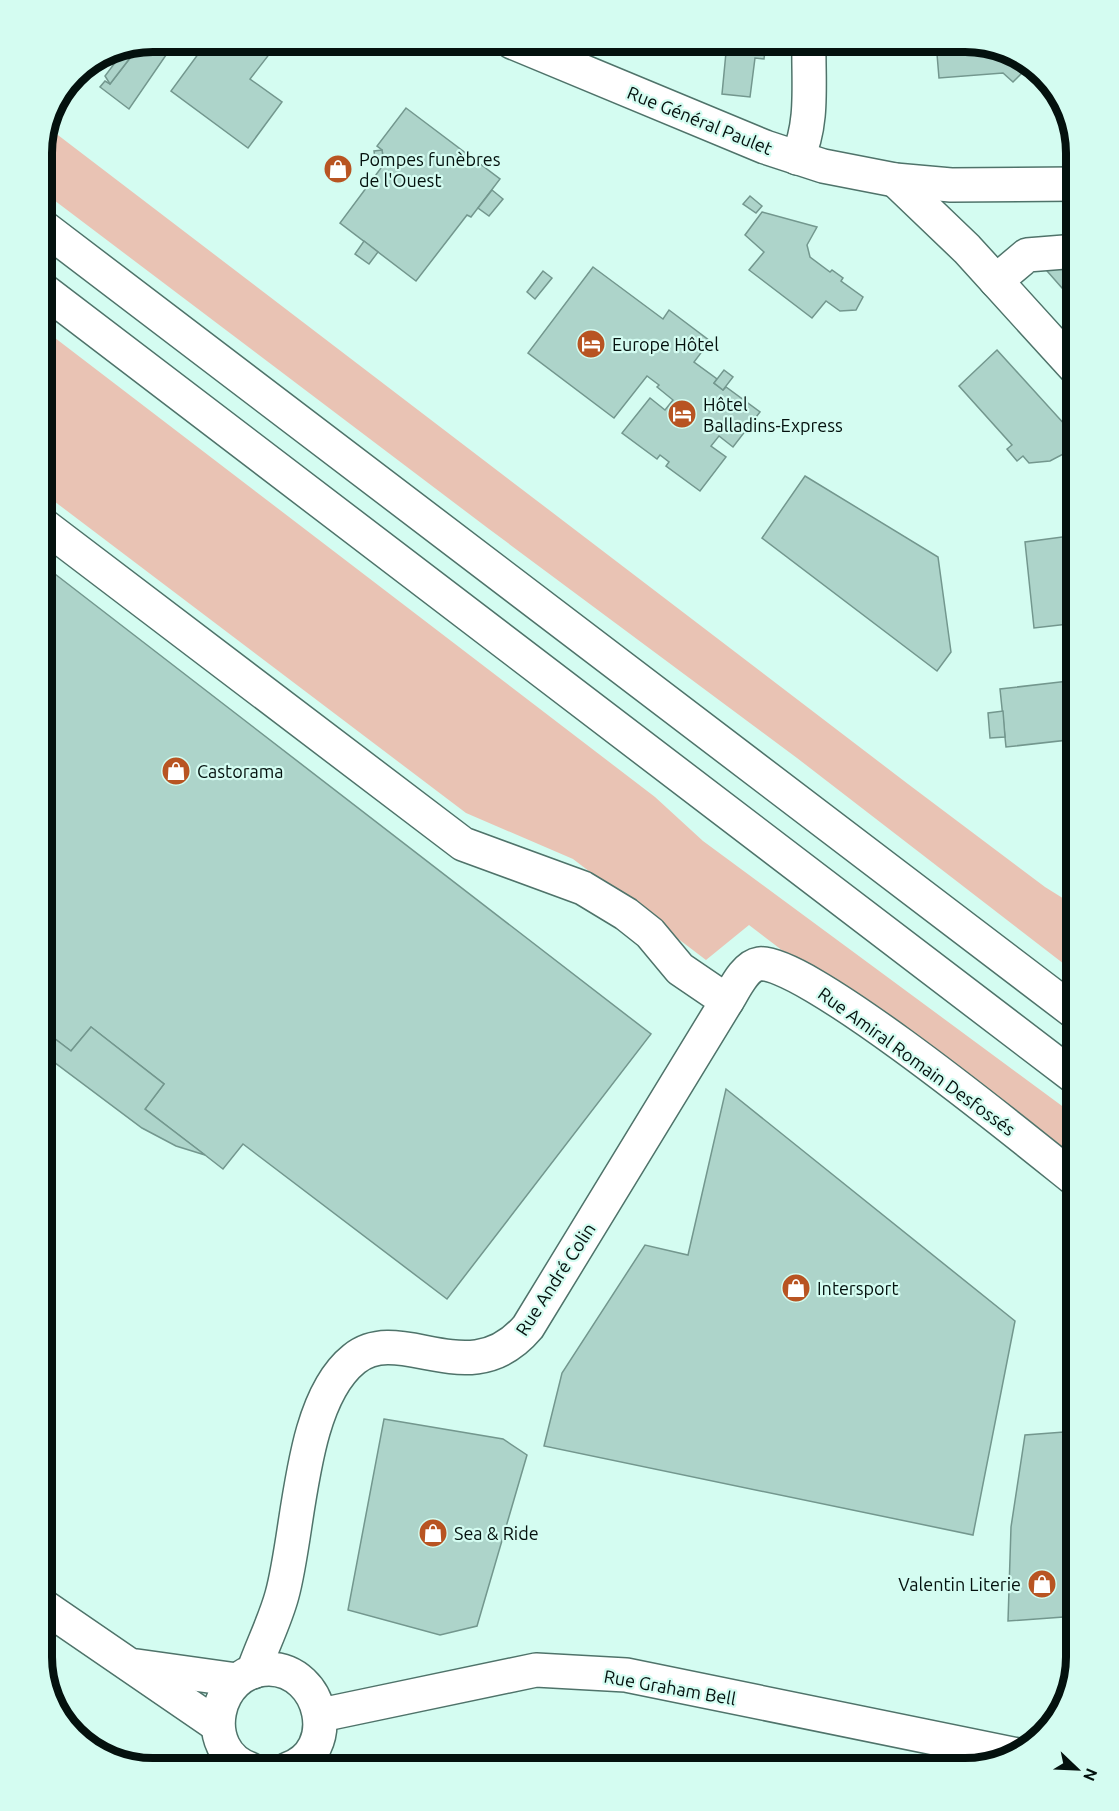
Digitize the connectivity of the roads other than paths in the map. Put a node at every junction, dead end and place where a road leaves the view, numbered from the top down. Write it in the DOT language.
graph roads {
  1 [pos="538,52"];
  2 [pos="809,53"];
  3 [pos="797,158"];
  4 [pos="895,180"];
  5 [pos="1066,184"];
  6 [pos="53,234"];
  7 [pos="1066,251"];
  8 [pos="996,281"];
  9 [pos="53,297"];
  10 [pos="1066,358"];
  11 [pos="53,532"];
  12 [pos="727,1001"];
  13 [pos="1066,1006"];
  14 [pos="1066,1071"];
  15 [pos="1066,1172"];
  16 [pos="282,1595"];
  17 [pos="52,1612"];
  18 [pos="129,1665"];
  19 [pos="292,1674"];
  20 [pos="245,1676"];
  21 [pos="321,1715"];
  22 [pos="217,1725"];
  23 [pos="1001,1751"];
  24 [pos="234,1758"];
  25 [pos="305,1758"];
  1 -- 3 [label="main road, Rue Général Paulet"];
  2 -- 3 [label="main road"];
  3 -- 4 [label="main road, Rue Général Paulet"];
  4 -- 5 [label="main road, Rue Général Paulet"];
  4 -- 8 [label="main road"];
  6 -- 13 [label="main road"];
  7 -- 8 [label="main road"];
  8 -- 10 [label="main road"];
  9 -- 14 [label="main road"];
  11 -- 12 [label="main road"];
  12 -- 15 [label="main road, Rue Amiral Romain Desfossés"];
  12 -- 16 [label="main road, Rue André Colin"];
  16 -- 19 [label="main road, Rue André Colin"];
  16 -- 20 [label="main road, Rue André Colin"];
  17 -- 18 [label="main road"];
  18 -- 20 [label="main road"];
  18 -- 22 [label="main road"];
  19 -- 20 [label="main road"];
  19 -- 21 [label="main road"];
  20 -- 22 [label="main road, Rue André Colin"];
  21 -- 23 [label="main road, Rue Graham Bell"];
  21 -- 25 [label="main road"];
  22 -- 24 [label="main road"];
}
